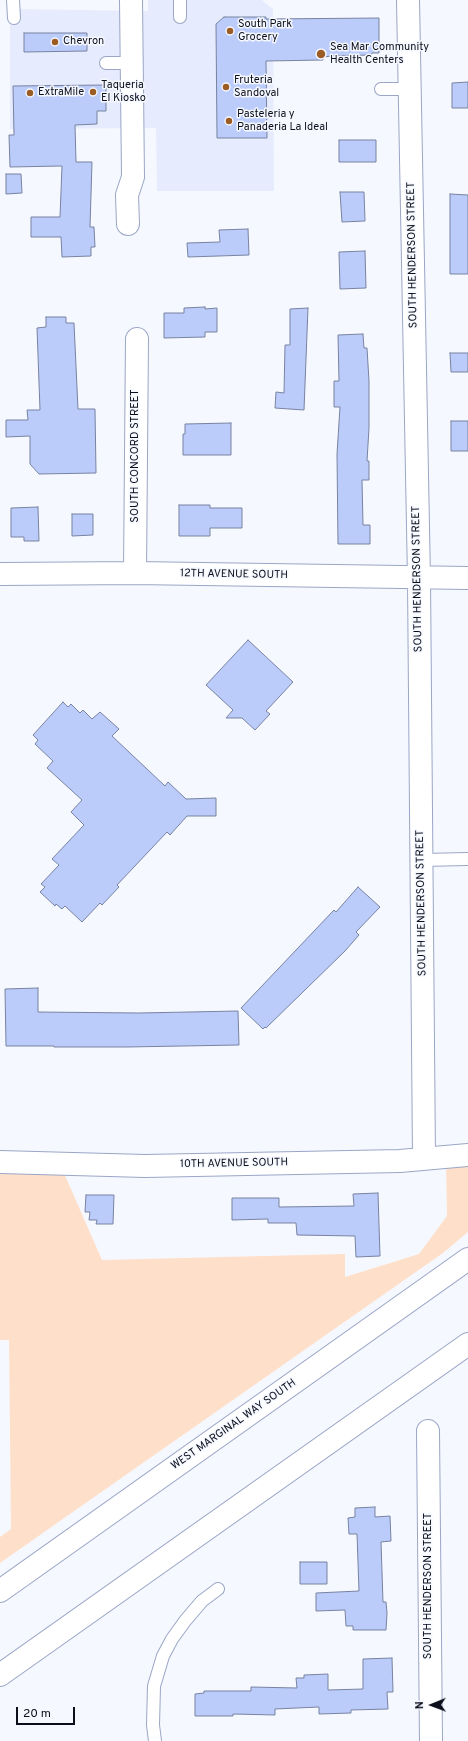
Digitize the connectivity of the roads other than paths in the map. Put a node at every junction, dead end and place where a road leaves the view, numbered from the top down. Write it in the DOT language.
graph roads {
  1 [pos="14,0"];
  2 [pos="131,0"];
  3 [pos="180,0"];
  4 [pos="408,0"];
  5 [pos="180,17"];
  6 [pos="14,18"];
  7 [pos="132,63"];
  8 [pos="106,64"];
  9 [pos="381,89"];
  10 [pos="410,89"];
  11 [pos="128,224"];
  12 [pos="137,339"];
  13 [pos="0,574"];
  14 [pos="135,574"];
  15 [pos="468,578"];
  16 [pos="419,579"];
  17 [pos="468,859"];
  18 [pos="421,860"];
  19 [pos="468,1154"];
  20 [pos="424,1159"];
  21 [pos="0,1162"];
  22 [pos="468,1259"];
  23 [pos="468,1344"];
  24 [pos="428,1431"];
  25 [pos="218,1589"];
  26 [pos="0,1591"];
  27 [pos="0,1675"];
  28 [pos="155,1741"];
  29 [pos="431,1741"];
  1 -- 6 [label="lane"];
  2 -- 7 [label="main road"];
  3 -- 5 [label="lane"];
  4 -- 10 [label="main road, SOUTH HENDERSON STREET"];
  7 -- 8 [label="lane"];
  7 -- 11 [label="main road"];
  9 -- 10 [label="lane"];
  10 -- 16 [label="main road, SOUTH HENDERSON STREET"];
  12 -- 14 [label="main road, SOUTH CONCORD STREET"];
  13 -- 14 [label="main road, 12TH AVENUE SOUTH"];
  14 -- 16 [label="main road, 12TH AVENUE SOUTH"];
  15 -- 16 [label="main road, 12TH AVENUE SOUTH"];
  16 -- 18 [label="main road, SOUTH HENDERSON STREET"];
  17 -- 18 [label="lane"];
  18 -- 20 [label="main road, SOUTH HENDERSON STREET"];
  19 -- 20 [label="main road, 10TH AVENUE SOUTH"];
  20 -- 21 [label="main road, 10TH AVENUE SOUTH"];
  22 -- 26 [label="main road, WEST MARGINAL WAY SOUTH"];
  23 -- 27 [label="main road"];
  24 -- 29 [label="main road, SOUTH HENDERSON STREET"];
  25 -- 28 [label="lane"];
}
